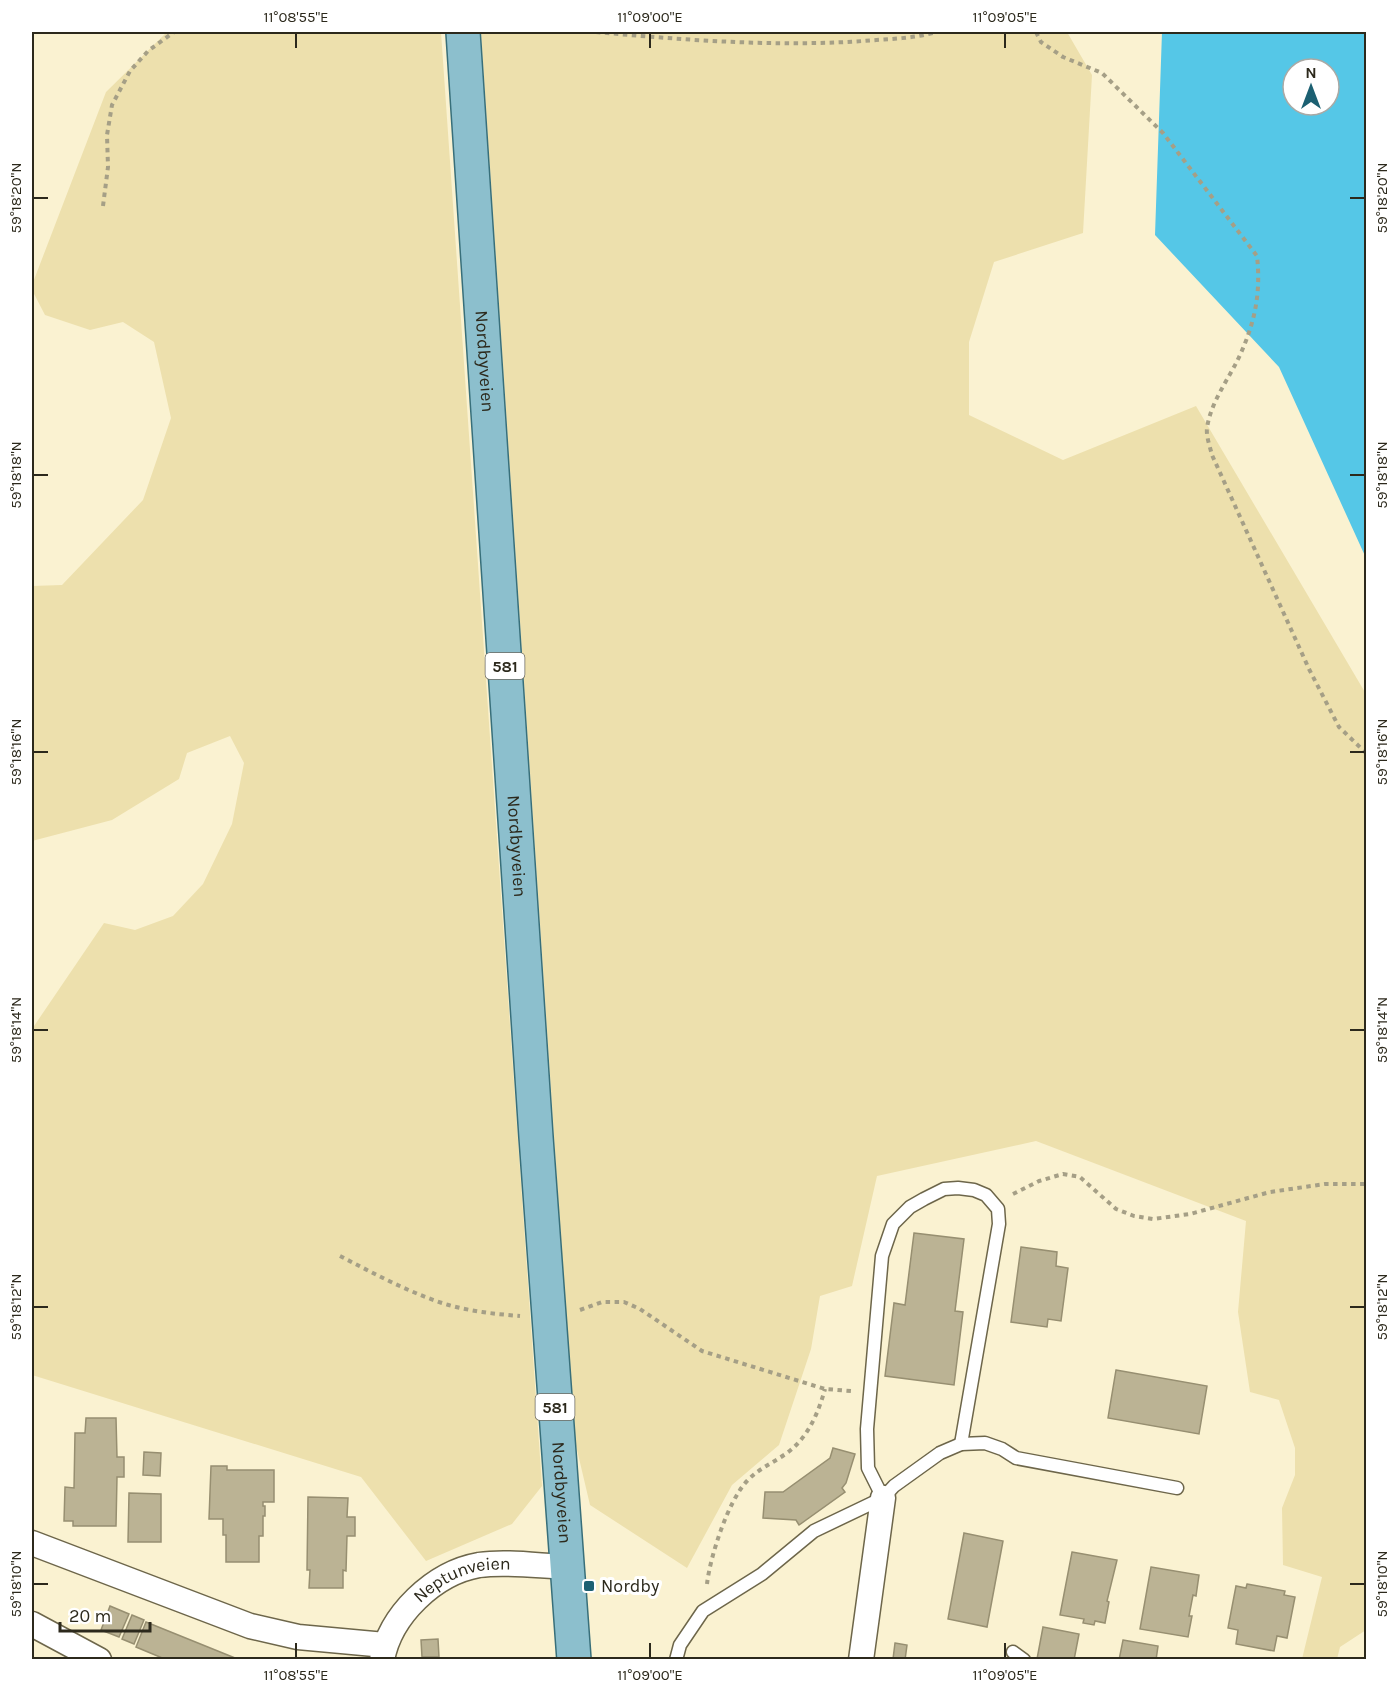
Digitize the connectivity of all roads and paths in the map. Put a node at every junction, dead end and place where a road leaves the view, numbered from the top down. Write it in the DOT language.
graph roads {
  1 [pos="174,32"];
  2 [pos="463,32"];
  3 [pos="596,32"];
  4 [pos="936,32"];
  5 [pos="1036,32"];
  6 [pos="103,206"];
  7 [pos="1366,753"];
  8 [pos="1366,1184"];
  9 [pos="994,1204"];
  10 [pos="340,1256"];
  11 [pos="549,1319"];
  12 [pos="825,1389"];
  13 [pos="870,1393"];
  14 [pos="961,1444"];
  15 [pos="1177,1488"];
  16 [pos="883,1498"];
  17 [pos="32,1544"];
  18 [pos="567,1567"];
  19 [pos="703,1611"];
  20 [pos="32,1624"];
  21 [pos="384,1652"];
  22 [pos="1013,1652"];
  23 [pos="99,1659"];
  24 [pos="574,1659"];
  25 [pos="676,1659"];
  26 [pos="861,1659"];
  27 [pos="1024,1659"];
  1 -- 6 [label="path"];
  2 -- 11 [label="main road, Nordbyveien / 581"];
  3 -- 4 [label="path"];
  5 -- 7 [label="path"];
  8 -- 9 [label="path"];
  9 -- 13 [label="lane"];
  9 -- 14 [label="lane"];
  10 -- 11 [label="path"];
  11 -- 12 [label="path"];
  11 -- 18 [label="main road, Nordbyveien / 581"];
  12 -- 13 [label="path"];
  12 -- 19 [label="path"];
  13 -- 16 [label="lane"];
  14 -- 15 [label="lane"];
  14 -- 16 [label="lane"];
  16 -- 19 [label="lane"];
  16 -- 26 [label="street"];
  17 -- 21 [label="street, Neptunveien"];
  18 -- 21 [label="street, Neptunveien"];
  18 -- 24 [label="main road, Nordbyveien / 581"];
  19 -- 25 [label="lane"];
  20 -- 23 [label="street"];
  22 -- 27 [label="lane"];
}
